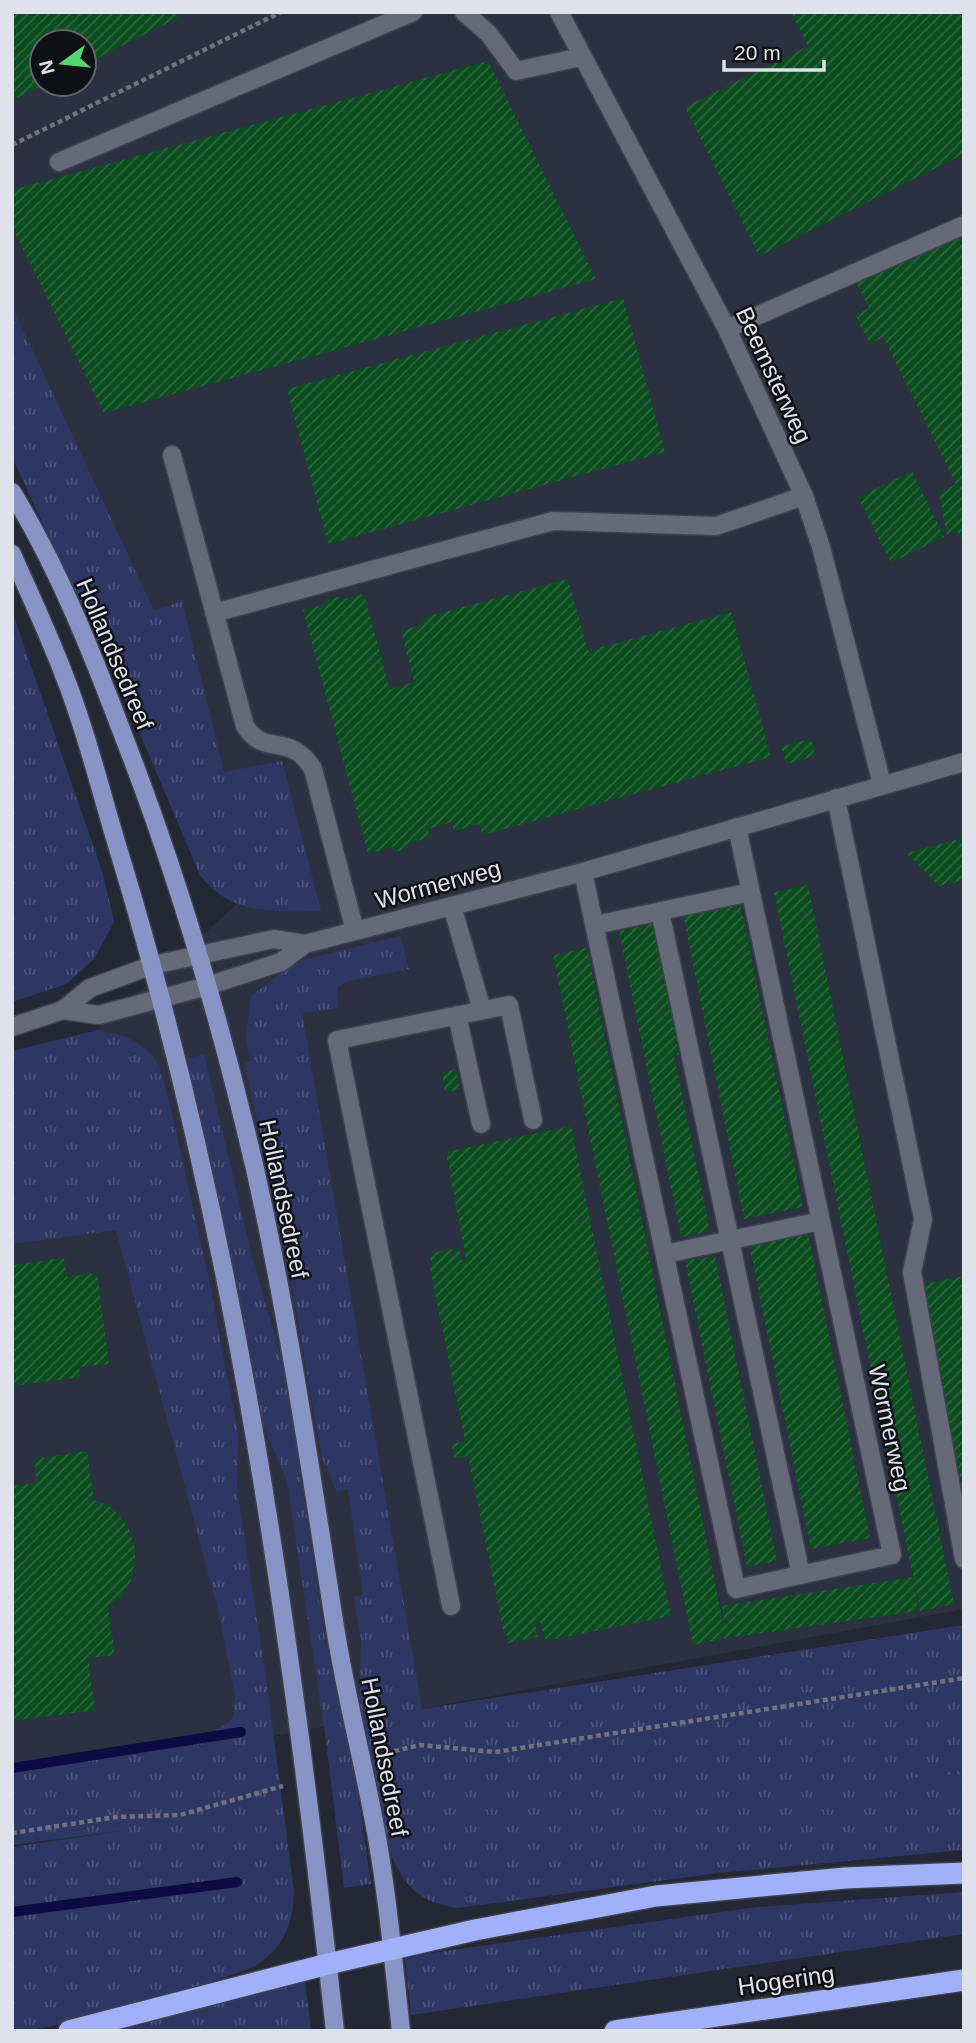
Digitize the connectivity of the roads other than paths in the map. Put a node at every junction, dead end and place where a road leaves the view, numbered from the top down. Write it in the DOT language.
graph roads {
  1 [pos="413,12"];
  2 [pos="464,12"];
  3 [pos="559,12"];
  4 [pos="581,57"];
  5 [pos="59,162"];
  6 [pos="964,225"];
  7 [pos="727,329"];
  8 [pos="172,454"];
  9 [pos="12,492"];
  10 [pos="804,496"];
  11 [pos="12,554"];
  12 [pos="214,613"];
  13 [pos="964,761"];
  14 [pos="882,784"];
  15 [pos="836,798"];
  16 [pos="737,827"];
  17 [pos="583,872"];
  18 [pos="751,892"];
  19 [pos="452,906"];
  20 [pos="660,911"];
  21 [pos="595,925"];
  22 [pos="355,931"];
  23 [pos="305,944"];
  24 [pos="199,955"];
  25 [pos="153,965"];
  26 [pos="207,986"];
  27 [pos="162,997"];
  28 [pos="62,1010"];
  29 [pos="482,1010"];
  30 [pos="457,1015"];
  31 [pos="12,1027"];
  32 [pos="533,1119"];
  33 [pos="481,1124"];
  34 [pos="821,1221"];
  35 [pos="730,1240"];
  36 [pos="664,1254"];
  37 [pos="964,1559"];
  38 [pos="801,1575"];
  39 [pos="451,1606"];
  40 [pos="964,1873"];
  41 [pos="393,1949"];
  42 [pos="328,1964"];
  43 [pos="964,1980"];
  44 [pos="401,2025"];
  45 [pos="335,2030"];
  46 [pos="69,2031"];
  47 [pos="615,2031"];
  1 -- 5 [label="street"];
  2 -- 4 [label="street"];
  3 -- 4 [label="street, Beemsterweg"];
  4 -- 7 [label="street, Beemsterweg"];
  6 -- 7 [label="street"];
  7 -- 10 [label="street, Beemsterweg"];
  8 -- 12 [label="street"];
  9 -- 24 [label="main road, Hollandsedreef"];
  10 -- 12 [label="street"];
  10 -- 14 [label="street, Beemsterweg"];
  11 -- 25 [label="main road"];
  12 -- 22 [label="street"];
  13 -- 14 [label="street, Wormerweg"];
  14 -- 15 [label="street, Wormerweg"];
  15 -- 16 [label="street, Wormerweg"];
  15 -- 37 [label="street"];
  16 -- 17 [label="street, Wormerweg"];
  16 -- 18 [label="street, Wormerweg"];
  17 -- 19 [label="street, Wormerweg"];
  17 -- 21 [label="street, Wormerweg"];
  18 -- 20 [label="street"];
  18 -- 34 [label="street, Wormerweg"];
  19 -- 22 [label="street, Wormerweg"];
  19 -- 29 [label="street"];
  20 -- 21 [label="street"];
  20 -- 35 [label="street"];
  21 -- 36 [label="street, Wormerweg"];
  22 -- 23 [label="street, Wormerweg"];
  23 -- 24 [label="street, Wormerweg"];
  23 -- 26 [label="street, Wormerweg"];
  24 -- 25 [label="street, Wormerweg"];
  24 -- 26 [label="main road, Hollandsedreef"];
  25 -- 27 [label="main road"];
  25 -- 28 [label="street, Wormerweg"];
  26 -- 27 [label="street, Wormerweg"];
  26 -- 41 [label="main road, Hollandsedreef"];
  27 -- 28 [label="street, Wormerweg"];
  27 -- 42 [label="main road"];
  28 -- 31 [label="street"];
  29 -- 30 [label="street"];
  29 -- 32 [label="street"];
  30 -- 33 [label="street"];
  30 -- 39 [label="street"];
  34 -- 35 [label="street"];
  34 -- 38 [label="street, Wormerweg"];
  35 -- 36 [label="street"];
  35 -- 38 [label="street"];
  36 -- 38 [label="street, Wormerweg"];
  40 -- 41 [label="highway"];
  41 -- 42 [label="highway"];
  41 -- 44 [label="main road, Hollandsedreef"];
  42 -- 45 [label="main road"];
  42 -- 46 [label="highway"];
  43 -- 47 [label="highway, Hogering"];
}
